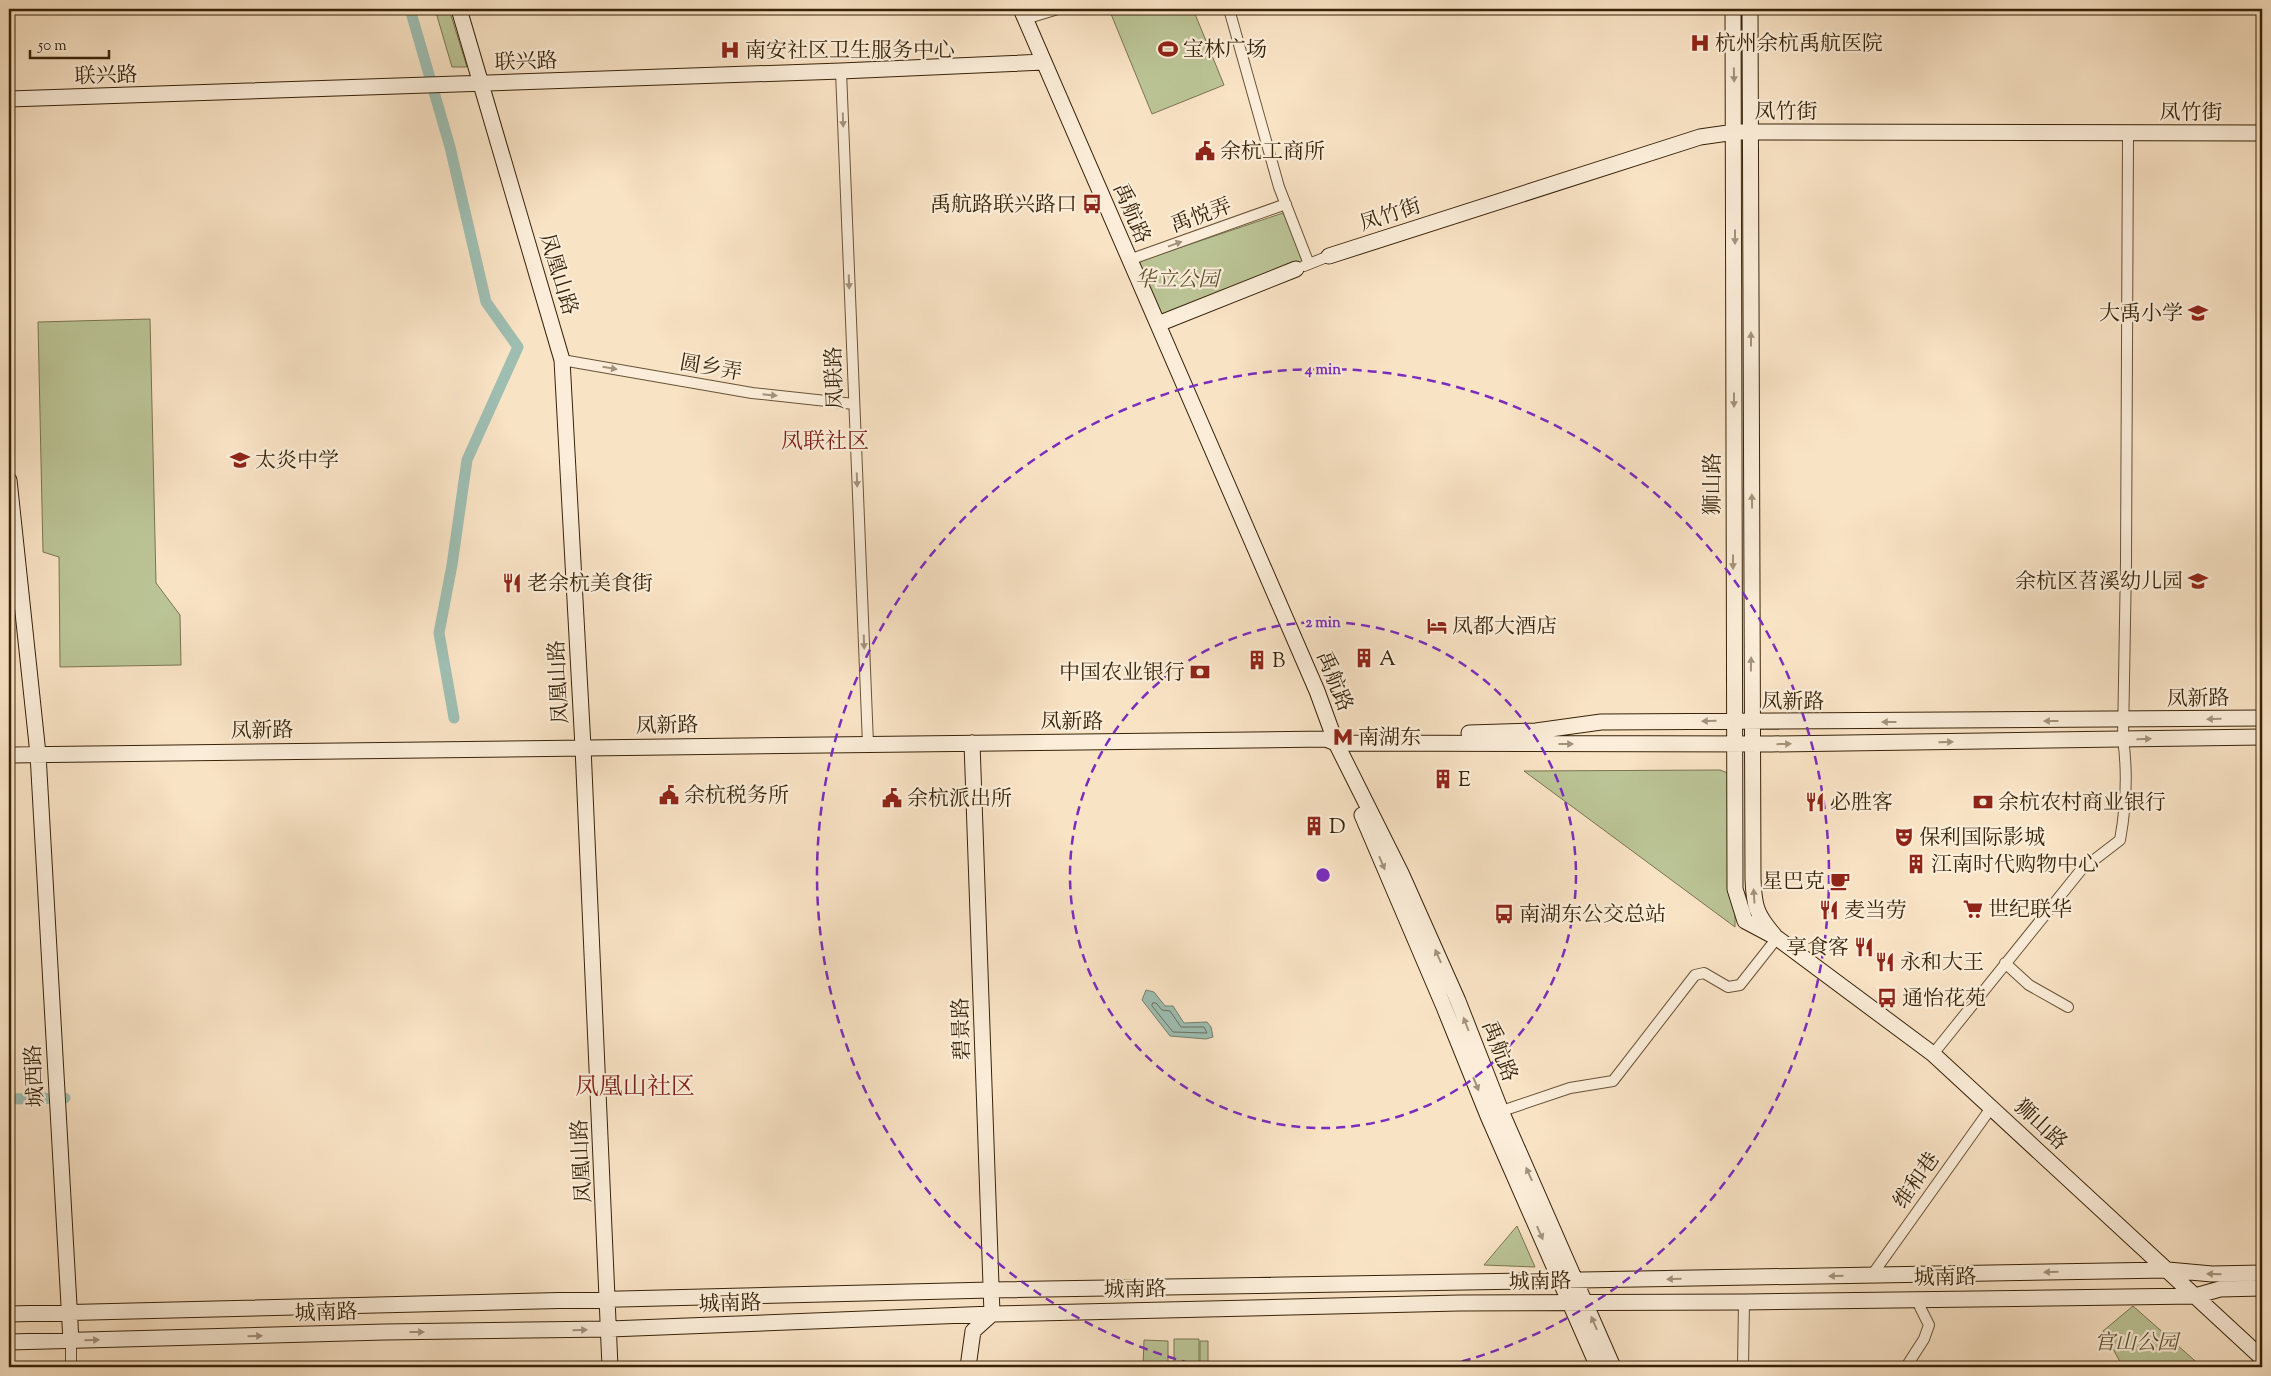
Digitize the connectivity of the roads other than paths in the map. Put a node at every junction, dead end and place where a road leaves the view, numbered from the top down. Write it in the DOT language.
graph roads {
  1 [pos="458,9"];
  2 [pos="1012,9"];
  3 [pos="1058,9"];
  4 [pos="1229,9"];
  5 [pos="1733,9"];
  6 [pos="1750,9"];
  7 [pos="1023,14"];
  8 [pos="1039,62"];
  9 [pos="841,71"];
  10 [pos="480,84"];
  11 [pos="9,99"];
  12 [pos="1735,132"];
  13 [pos="1751,133"];
  14 [pos="2262,133"];
  15 [pos="2128,134"];
  16 [pos="1286,204"];
  17 [pos="1329,256"];
  18 [pos="1129,260"];
  19 [pos="1302,266"];
  20 [pos="1158,324"];
  21 [pos="562,360"];
  22 [pos="854,404"];
  23 [pos="9,480"];
  24 [pos="2262,718"];
  25 [pos="2124,720"];
  26 [pos="1734,721"];
  27 [pos="1752,723"];
  28 [pos="2262,737"];
  29 [pos="1332,739"];
  30 [pos="2123,740"];
  31 [pos="972,743"];
  32 [pos="868,744"];
  33 [pos="1735,744"];
  34 [pos="1752,744"];
  35 [pos="583,747"];
  36 [pos="38,754"];
  37 [pos="9,755"];
  38 [pos="1777,938"];
  39 [pos="2005,963"];
  40 [pos="2068,1007"];
  41 [pos="1933,1054"];
  42 [pos="1991,1108"];
  43 [pos="1495,1114"];
  44 [pos="2168,1270"];
  45 [pos="2262,1273"];
  46 [pos="1872,1275"];
  47 [pos="1569,1280"];
  48 [pos="2262,1288"];
  49 [pos="991,1290"];
  50 [pos="2195,1296"];
  51 [pos="1924,1298"];
  52 [pos="609,1299"];
  53 [pos="1578,1302"];
  54 [pos="1744,1302"];
  55 [pos="69,1312"];
  56 [pos="9,1314"];
  57 [pos="992,1314"];
  58 [pos="610,1329"];
  59 [pos="70,1341"];
  60 [pos="9,1342"];
  61 [pos="2262,1358"];
  62 [pos="72,1367"];
  63 [pos="610,1367"];
  64 [pos="968,1367"];
  65 [pos="1598,1367"];
  66 [pos="1613,1367"];
  67 [pos="1743,1367"];
  68 [pos="1906,1367"];
  1 -- 10 [label="main road, 凤凰山路"];
  2 -- 8 [label="main road, 禹航路"];
  3 -- 7 [label="street"];
  4 -- 16 [label="street"];
  5 -- 12 [label="main road, 狮山路, one-way"];
  6 -- 13 [label="main road, 狮山路"];
  7 -- 8 [label="main road, 禹航路"];
  8 -- 9 [label="main road, 联兴路"];
  8 -- 18 [label="main road, 禹航路"];
  8 -- 29 [label="main road, 禹航路"];
  9 -- 10 [label="main road, 联兴路"];
  9 -- 22 [label="street, 凤联路, one-way"];
  10 -- 11 [label="main road, 联兴路"];
  10 -- 21 [label="main road, 凤凰山路"];
  12 -- 13 [label="main road, 凤竹街"];
  12 -- 17 [label="main road, 凤竹街"];
  12 -- 26 [label="main road, 狮山路, one-way"];
  13 -- 15 [label="main road, 凤竹街"];
  27 -- 13 [label="main road, 狮山路, one-way"];
  14 -- 15 [label="main road, 凤竹街"];
  15 -- 25 [label="street"];
  18 -- 16 [label="street, 禹悦弄, one-way"];
  16 -- 19 [label="street"];
  17 -- 19 [label="street"];
  18 -- 20 [label="main road, 禹航路"];
  19 -- 20 [label="main road"];
  20 -- 29 [label="main road, 禹航路"];
  21 -- 22 [label="street, 圆乡弄, one-way"];
  21 -- 35 [label="main road, 凤凰山路"];
  22 -- 32 [label="street, 凤联路, one-way"];
  23 -- 36 [label="main road, 城西路"];
  24 -- 25 [label="main road, 凤新路, one-way"];
  25 -- 27 [label="main road, 凤新路, one-way"];
  25 -- 30 [label="street"];
  26 -- 27 [label="main road, 凤新路"];
  26 -- 29 [label="main road, 凤新路, one-way"];
  26 -- 33 [label="main road, 狮山路"];
  27 -- 34 [label="main road, 狮山路"];
  30 -- 28 [label="main road, 凤新路, one-way"];
  29 -- 31 [label="main road, 凤新路"];
  29 -- 33 [label="main road, 凤新路, one-way"];
  29 -- 43 [label="main road, 禹航路"];
  34 -- 30 [label="main road, 凤新路, one-way"];
  30 -- 39 [label="street"];
  31 -- 32 [label="main road, 凤新路"];
  31 -- 49 [label="main road, 碧景路"];
  32 -- 35 [label="main road, 凤新路"];
  33 -- 34 [label="main road, 凤新路"];
  33 -- 38 [label="main road, 狮山路"];
  38 -- 34 [label="main road, 狮山路, one-way"];
  35 -- 36 [label="main road, 凤新路"];
  35 -- 52 [label="main road, 凤凰山路"];
  36 -- 37 [label="main road, 凤新路"];
  36 -- 55 [label="main road, 城西路"];
  38 -- 41 [label="main road, 狮山路"];
  38 -- 43 [label="street"];
  39 -- 40 [label="street"];
  39 -- 41 [label="street"];
  41 -- 42 [label="main road, 狮山路"];
  42 -- 44 [label="main road, 狮山路"];
  42 -- 46 [label="street, 维和巷"];
  43 -- 47 [label="main road, 禹航路"];
  45 -- 44 [label="main road, 城南路, one-way"];
  44 -- 46 [label="main road, 城南路, one-way"];
  44 -- 50 [label="main road, 狮山路"];
  46 -- 47 [label="main road, 城南路, one-way"];
  47 -- 49 [label="main road, 城南路"];
  47 -- 53 [label="main road, 禹航路"];
  48 -- 50 [label="main road, 城南路"];
  49 -- 52 [label="main road, 城南路"];
  49 -- 57 [label="main road, 碧景路"];
  50 -- 51 [label="main road, 城南路"];
  50 -- 61 [label="main road, 狮山路"];
  51 -- 54 [label="main road, 城南路"];
  51 -- 68 [label="street"];
  52 -- 55 [label="main road, 城南路"];
  52 -- 58 [label="main road, 凤凰山路"];
  53 -- 54 [label="main road, 城南路"];
  53 -- 57 [label="main road, 城南路"];
  53 -- 65 [label="main road, 禹航路"];
  66 -- 53 [label="main road, 禹航路, one-way"];
  54 -- 67 [label="street"];
  55 -- 56 [label="main road, 城南路"];
  55 -- 59 [label="main road, 城西路"];
  57 -- 58 [label="main road, 城南路"];
  57 -- 64 [label="main road"];
  59 -- 58 [label="main road, 城南路, one-way"];
  58 -- 63 [label="main road, 凤凰山路"];
  59 -- 60 [label="main road, 城南路"];
  59 -- 62 [label="street"];
}
